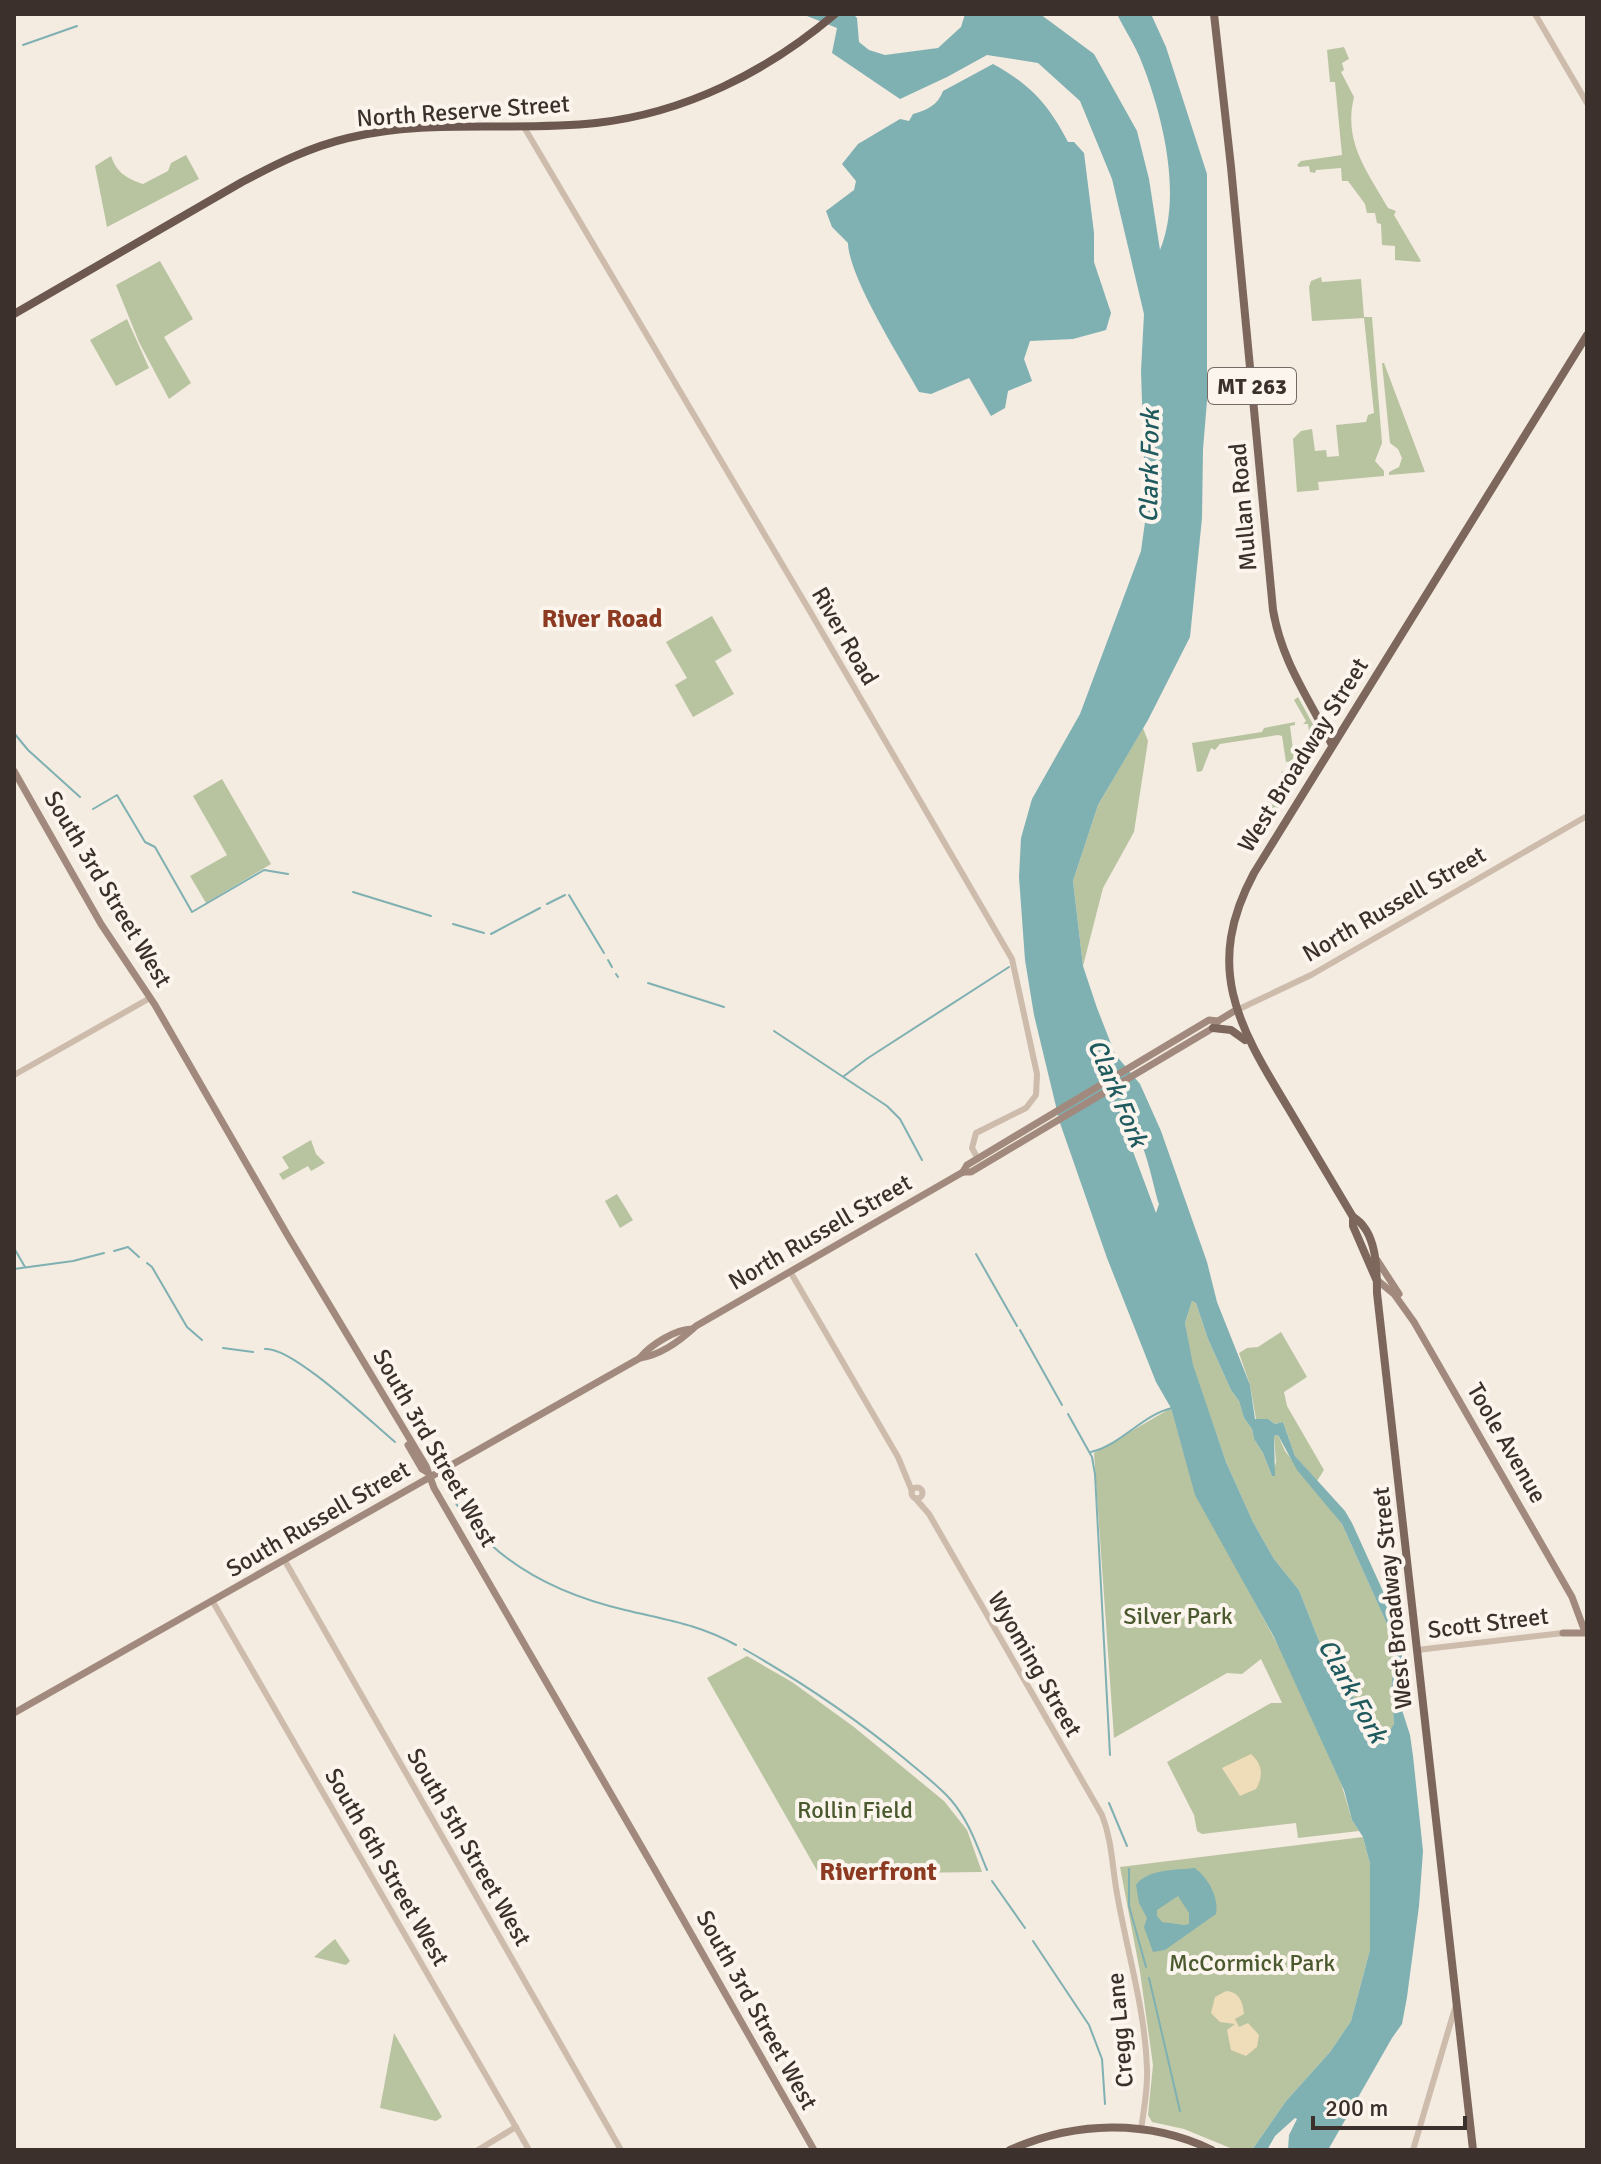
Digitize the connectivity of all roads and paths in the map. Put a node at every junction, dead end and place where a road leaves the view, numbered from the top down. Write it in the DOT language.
graph roads {
  1 [pos="835,14"];
  2 [pos="1214,14"];
  3 [pos="1535,14"];
  4 [pos="1587,103"];
  5 [pos="524,127"];
  6 [pos="14,314"];
  7 [pos="1587,335"];
  8 [pos="1332,745"];
  9 [pos="14,771"];
  10 [pos="1587,816"];
  11 [pos="150,998"];
  12 [pos="1236,1010"];
  13 [pos="1216,1025"];
  14 [pos="1251,1046"];
  15 [pos="1140,1066"];
  16 [pos="14,1075"];
  17 [pos="978,1159"];
  18 [pos="963,1172"];
  19 [pos="1353,1217"];
  20 [pos="1374,1253"];
  21 [pos="791,1273"];
  22 [pos="1377,1280"];
  23 [pos="1407,1310"];
  24 [pos="694,1328"];
  25 [pos="640,1358"];
  26 [pos="428,1475"];
  27 [pos="285,1561"];
  28 [pos="213,1602"];
  29 [pos="1585,1625"];
  30 [pos="1563,1633"];
  31 [pos="1417,1650"];
  32 [pos="14,1713"];
  33 [pos="1109,1833"];
  34 [pos="1457,2001"];
  35 [pos="1462,2043"];
  36 [pos="1443,2046"];
  37 [pos="516,2127"];
  38 [pos="1141,2129"];
  39 [pos="478,2150"];
  40 [pos="529,2150"];
  41 [pos="621,2150"];
  42 [pos="814,2150"];
  43 [pos="1010,2150"];
  44 [pos="1212,2150"];
  45 [pos="1413,2150"];
  46 [pos="1473,2150"];
  1 -- 5 [label="highway, North Reserve Street"];
  2 -- 8 [label="main road, Mullan Road / MT 263"];
  3 -- 4 [label="street"];
  5 -- 6 [label="highway, North Reserve Street"];
  5 -- 17 [label="street, River Road"];
  7 -- 8 [label="main road, West Broadway Street"];
  8 -- 12 [label="main road, West Broadway Street"];
  9 -- 11 [label="main road, South 3rd Street West"];
  10 -- 12 [label="street, North Russell Street"];
  11 -- 16 [label="street"];
  11 -- 26 [label="main road, South 3rd Street West"];
  12 -- 13 [label="main road, North Russell Street"];
  12 -- 14 [label="main road, West Broadway Street"];
  13 -- 14 [label="main road"];
  13 -- 15 [label="main road, North Russell Street"];
  14 -- 19 [label="main road, West Broadway Street"];
  15 -- 17 [label="main road, North Russell Street"];
  15 -- 18 [label="main road, North Russell Street"];
  17 -- 18 [label="main road, North Russell Street"];
  18 -- 21 [label="main road, North Russell Street"];
  19 -- 20 [label="main road, West Broadway Street"];
  19 -- 22 [label="main road, West Broadway Street"];
  20 -- 22 [label="main road, West Broadway Street"];
  20 -- 23 [label="main road, Toole Avenue"];
  21 -- 24 [label="main road, North Russell Street"];
  21 -- 33 [label="street, Wyoming Street"];
  22 -- 23 [label="main road, Toole Avenue"];
  22 -- 31 [label="main road, West Broadway Street"];
  23 -- 29 [label="main road, Toole Avenue"];
  24 -- 25 [label="main road, South Russell Street"];
  24 -- 25 [label="main road, South Russell Street"];
  25 -- 26 [label="main road, South Russell Street"];
  26 -- 27 [label="main road, South Russell Street"];
  26 -- 42 [label="main road, South 3rd Street West"];
  27 -- 28 [label="main road, South Russell Street"];
  27 -- 41 [label="street, South 5th Street West"];
  28 -- 32 [label="main road, South Russell Street"];
  28 -- 37 [label="street, South 6th Street West"];
  29 -- 30 [label="main road"];
  30 -- 31 [label="street, Scott Street"];
  31 -- 34 [label="main road, West Broadway Street"];
  33 -- 38 [label="street, Cregg Lane"];
  34 -- 35 [label="main road, West Broadway Street"];
  34 -- 36 [label="street"];
  35 -- 36 [label="street"];
  35 -- 46 [label="main road, West Broadway Street"];
  36 -- 45 [label="street"];
  37 -- 39 [label="street"];
  37 -- 40 [label="street, South 6th Street West"];
  38 -- 43 [label="main road"];
  38 -- 44 [label="main road"];
}
